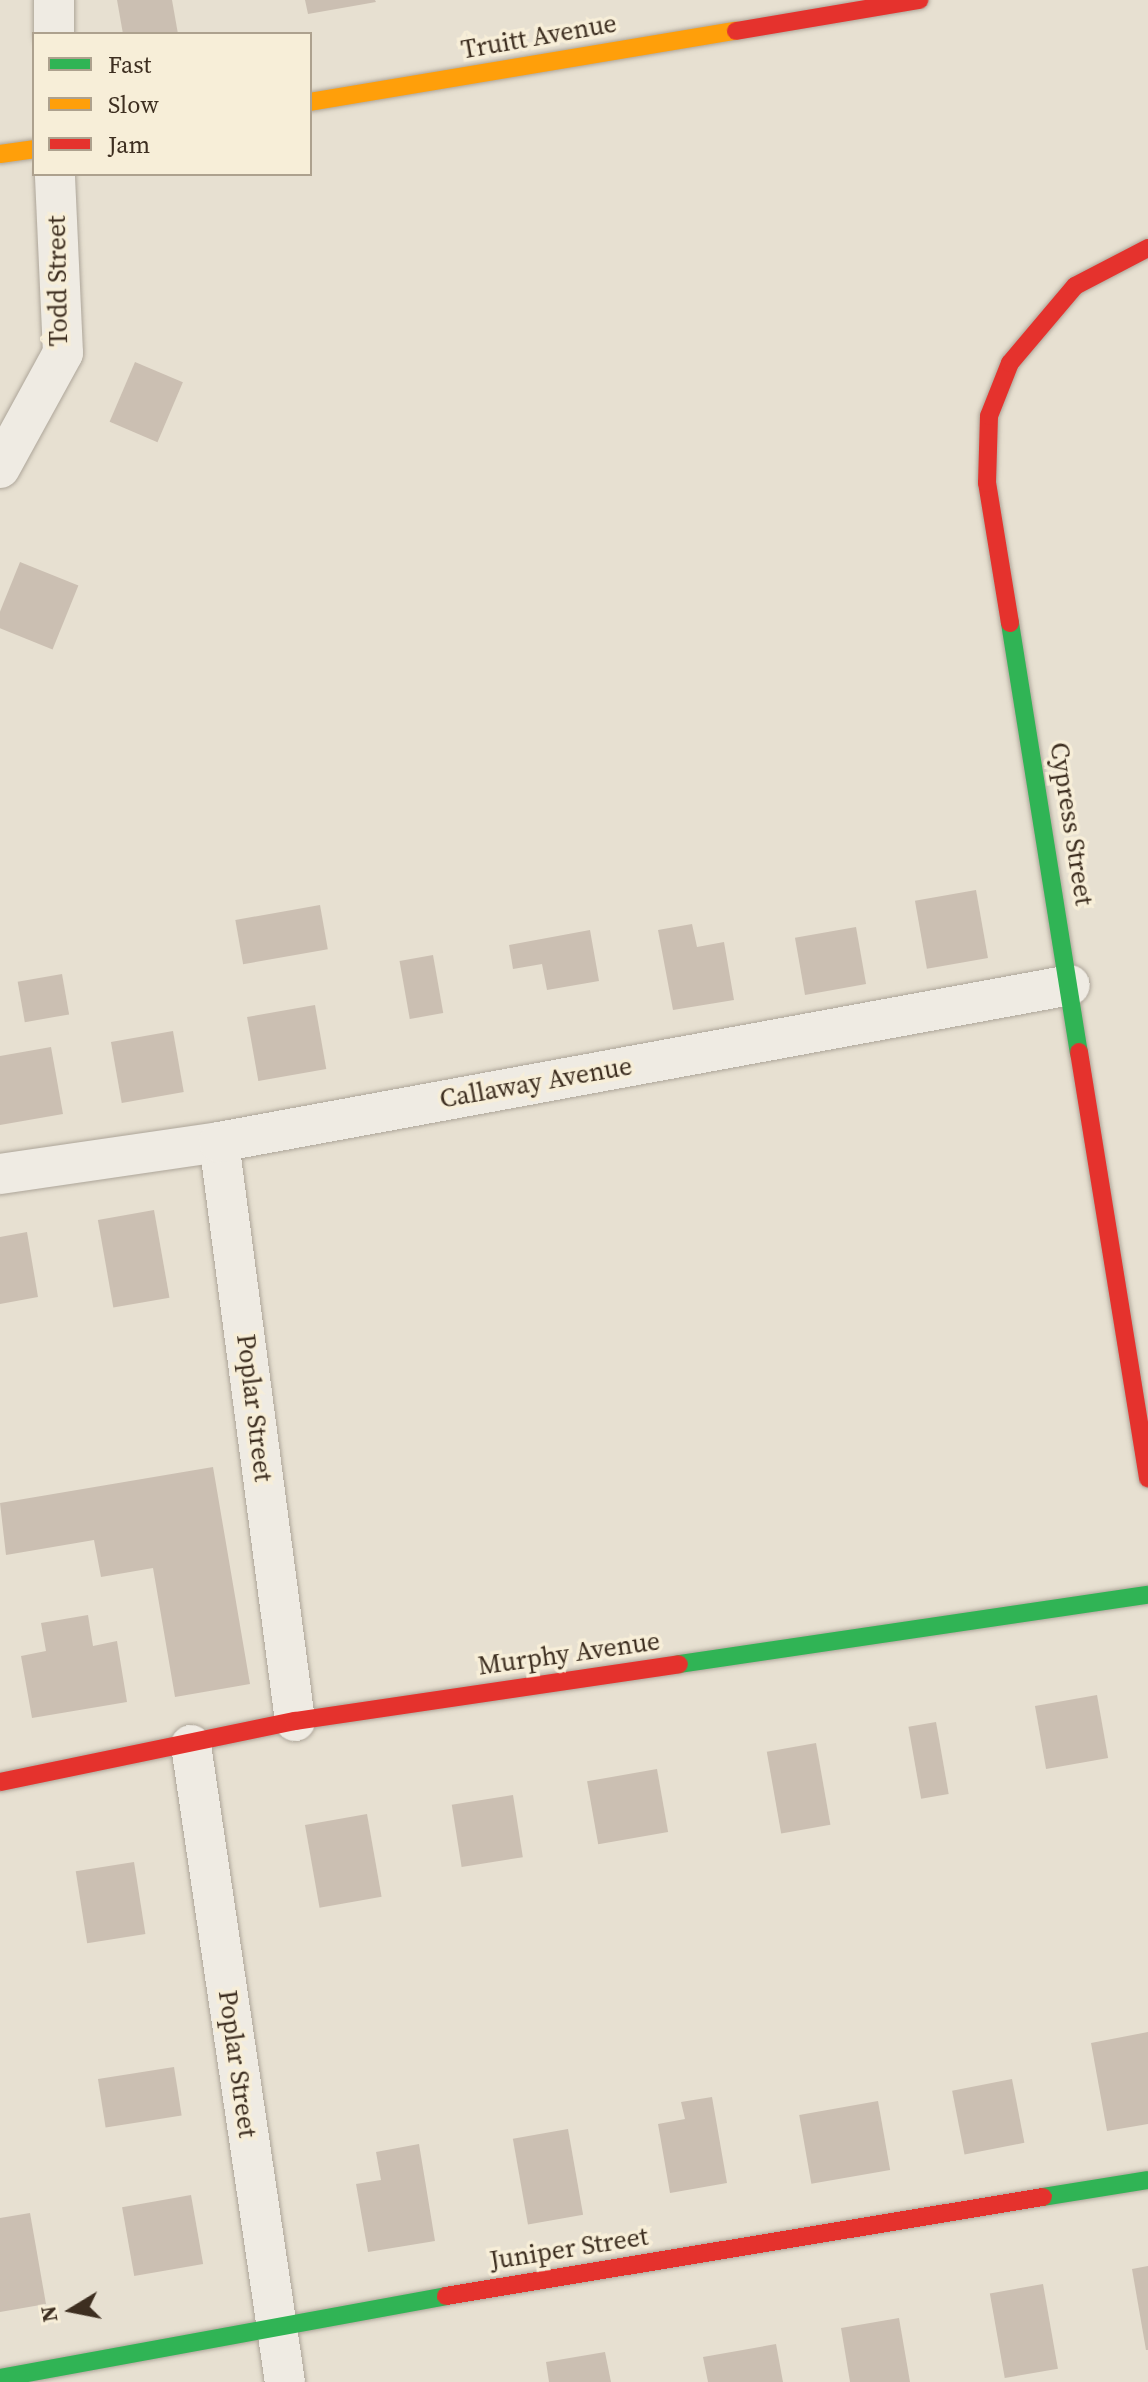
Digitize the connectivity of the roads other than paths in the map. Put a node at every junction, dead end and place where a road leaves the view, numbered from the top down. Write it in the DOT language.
graph roads {
  1 [pos="54,0"];
  2 [pos="919,0"];
  3 [pos="54,32"];
  4 [pos="312,102"];
  5 [pos="32,149"];
  6 [pos="0,154"];
  7 [pos="55,176"];
  8 [pos="1148,248"];
  9 [pos="0,468"];
  10 [pos="1070,985"];
  11 [pos="219,1142"];
  12 [pos="0,1174"];
  13 [pos="1148,1478"];
  14 [pos="1148,1595"];
  15 [pos="295,1721"];
  16 [pos="191,1745"];
  17 [pos="0,1782"];
  18 [pos="1148,2180"];
  19 [pos="275,2324"];
  20 [pos="0,2378"];
  21 [pos="285,2382"];
  1 -- 3 [label="street"];
  2 -- 4 [label="street, Truitt Avenue"];
  5 -- 6 [label="street"];
  7 -- 9 [label="street, Todd Street"];
  8 -- 10 [label="street, Cypress Street"];
  10 -- 11 [label="street, Callaway Avenue"];
  10 -- 13 [label="street, Cypress Street"];
  11 -- 12 [label="street, Callaway Avenue"];
  11 -- 15 [label="street, Poplar Street"];
  14 -- 15 [label="street, Murphy Avenue"];
  15 -- 16 [label="street, Murphy Avenue"];
  16 -- 17 [label="street, Murphy Avenue"];
  16 -- 19 [label="street, Poplar Street"];
  18 -- 19 [label="street, Juniper Street"];
  19 -- 20 [label="street, Juniper Street"];
  19 -- 21 [label="street, Poplar Street"];
}
